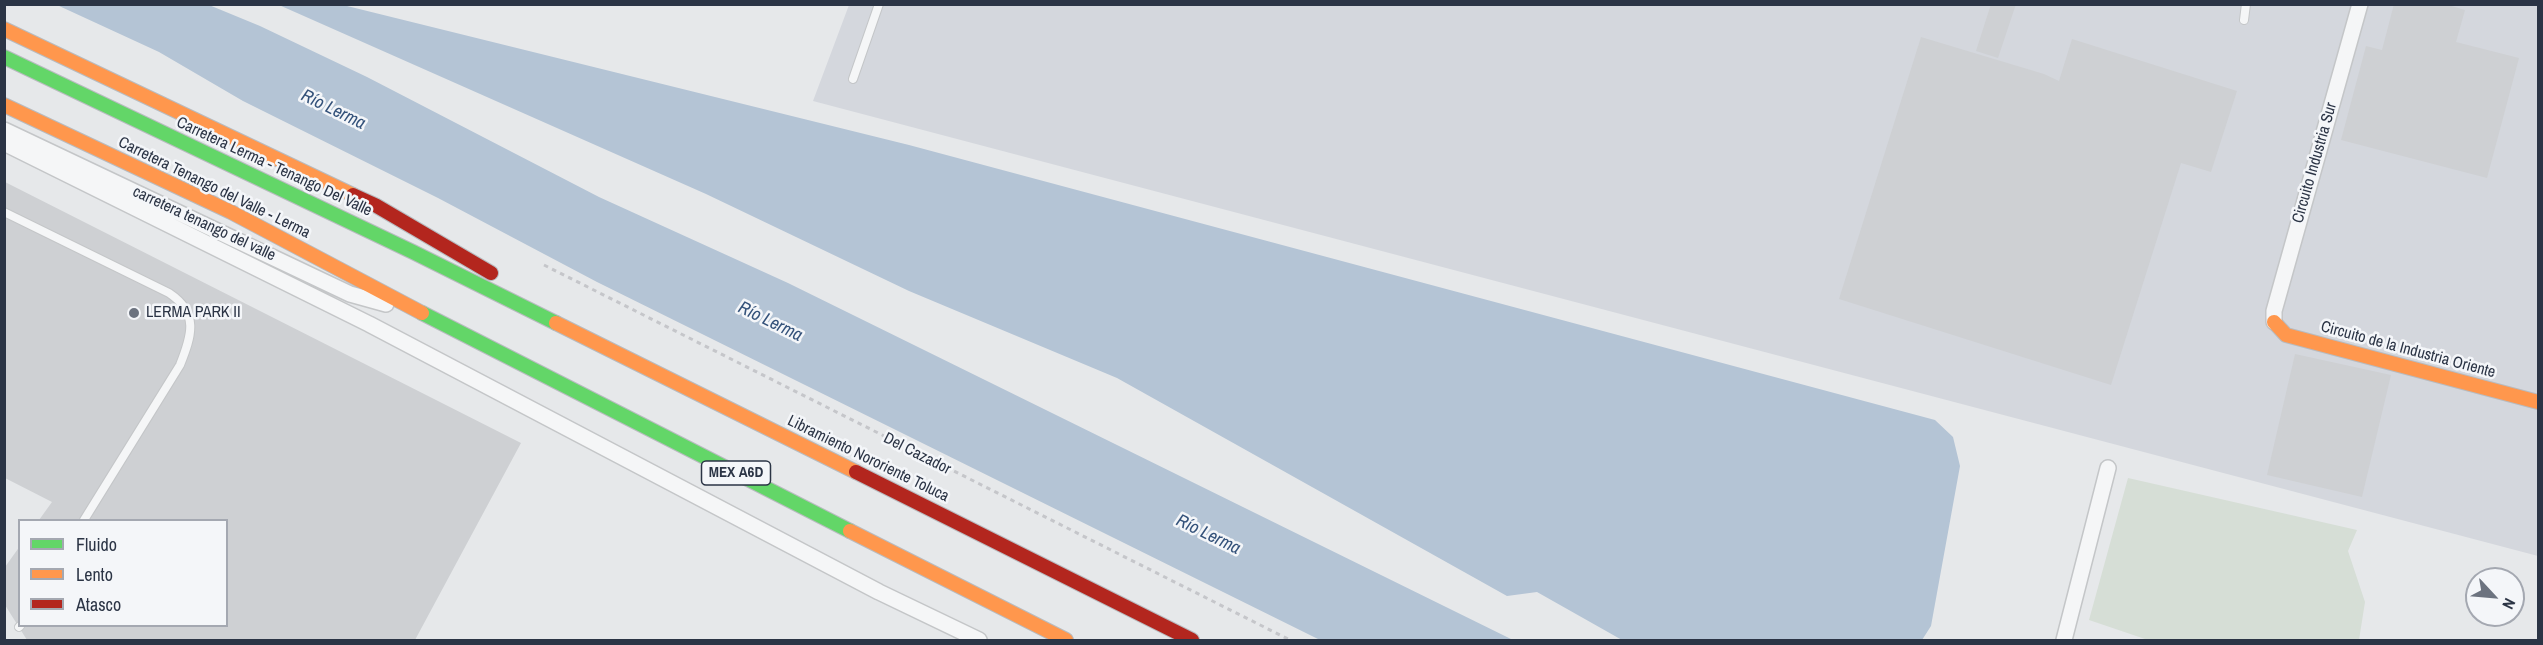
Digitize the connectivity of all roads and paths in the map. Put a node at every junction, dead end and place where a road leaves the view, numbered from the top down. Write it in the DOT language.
graph roads {
  1 [pos="879,4"];
  2 [pos="2246,4"];
  3 [pos="2360,4"];
  4 [pos="2244,20"];
  5 [pos="4,29"];
  6 [pos="11,60"];
  7 [pos="853,79"];
  8 [pos="4,105"];
  9 [pos="4,130"];
  10 [pos="4,142"];
  11 [pos="4,212"];
  12 [pos="544,265"];
  13 [pos="406,306"];
  14 [pos="528,309"];
  15 [pos="2274,322"];
  16 [pos="2538,402"];
  17 [pos="2108,468"];
  18 [pos="85,519"];
  19 [pos="979,640"];
  20 [pos="1066,640"];
  21 [pos="1192,640"];
  22 [pos="1290,640"];
  23 [pos="2064,640"];
  1 -- 7 [label="lane"];
  2 -- 4 [label="lane"];
  3 -- 15 [label="street, Circuito Industria Sur"];
  5 -- 14 [label="highway"];
  6 -- 14 [label="highway, Carretera Lerma - Tenango Del Valle"];
  8 -- 13 [label="highway, Carretera Tenango del Valle - Lerma"];
  9 -- 13 [label="street, carretera tenango del valle"];
  10 -- 19 [label="street"];
  11 -- 18 [label="lane"];
  12 -- 22 [label="path, Del Cazador"];
  13 -- 20 [label="highway, MEX A6D"];
  14 -- 21 [label="highway, Libramiento Nororiente Toluca"];
  15 -- 16 [label="highway, Circuito de la Industria Oriente"];
  17 -- 23 [label="street"];
}
